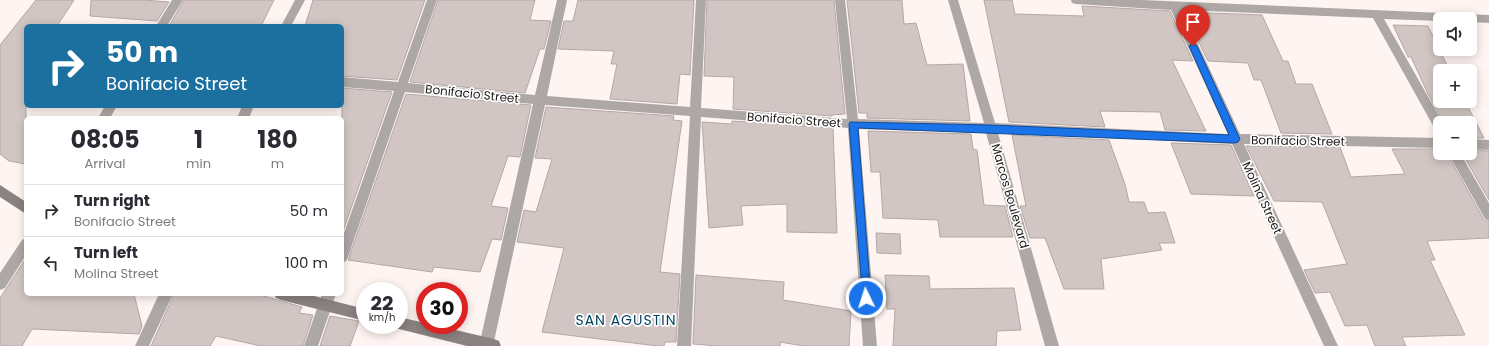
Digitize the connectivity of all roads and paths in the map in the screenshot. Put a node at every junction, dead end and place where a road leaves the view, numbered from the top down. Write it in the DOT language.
graph roads {
  1 [pos="178,0"];
  2 [pos="300,0"];
  3 [pos="432,0"];
  4 [pos="562,0"];
  5 [pos="701,0"];
  6 [pos="840,0"];
  7 [pos="954,0"];
  8 [pos="1076,0"];
  9 [pos="1175,6"];
  10 [pos="1376,14"];
  11 [pos="1489,19"];
  12 [pos="162,24"];
  13 [pos="287,24"];
  14 [pos="344,82"];
  15 [pos="401,87"];
  16 [pos="540,100"];
  17 [pos="696,112"];
  18 [pos="1433,116"];
  19 [pos="853,124"];
  20 [pos="991,128"];
  21 [pos="1235,139"];
  22 [pos="1433,143"];
  23 [pos="1477,144"];
  24 [pos="1489,145"];
  25 [pos="1458,160"];
  26 [pos="0,190"];
  27 [pos="24,208"];
  28 [pos="1489,215"];
  29 [pos="24,247"];
  30 [pos="344,251"];
  31 [pos="0,284"];
  32 [pos="165,296"];
  33 [pos="296,296"];
  34 [pos="327,300"];
  35 [pos="356,311"];
  36 [pos="408,325"];
  37 [pos="489,345"];
  38 [pos="142,346"];
  39 [pos="311,346"];
  40 [pos="684,346"];
  41 [pos="870,346"];
  42 [pos="1052,346"];
  43 [pos="1331,346"];
  1 -- 12 [label="street"];
  2 -- 13 [label="street"];
  3 -- 15 [label="street"];
  4 -- 16 [label="street"];
  5 -- 17 [label="street"];
  6 -- 19 [label="street"];
  7 -- 20 [label="street, Marcos Boulevard"];
  8 -- 9 [label="street"];
  9 -- 10 [label="street"];
  9 -- 21 [label="street, Molina Street"];
  10 -- 11 [label="street"];
  10 -- 18 [label="street"];
  14 -- 15 [label="street, Bonifacio Street"];
  15 -- 16 [label="street, Bonifacio Street"];
  15 -- 30 [label="street"];
  16 -- 17 [label="street, Bonifacio Street"];
  16 -- 37 [label="street"];
  17 -- 19 [label="street, Bonifacio Street"];
  17 -- 40 [label="street"];
  19 -- 20 [label="street, Bonifacio Street"];
  19 -- 41 [label="street"];
  20 -- 21 [label="street, Bonifacio Street"];
  20 -- 42 [label="street, Marcos Boulevard"];
  21 -- 22 [label="street, Bonifacio Street"];
  21 -- 43 [label="street, Molina Street"];
  23 -- 24 [label="street"];
  25 -- 28 [label="street"];
  26 -- 27 [label="main road"];
  29 -- 31 [label="street"];
  32 -- 38 [label="street"];
  33 -- 34 [label="main road"];
  34 -- 35 [label="main road"];
  34 -- 39 [label="street"];
  36 -- 37 [label="main road"];
}
